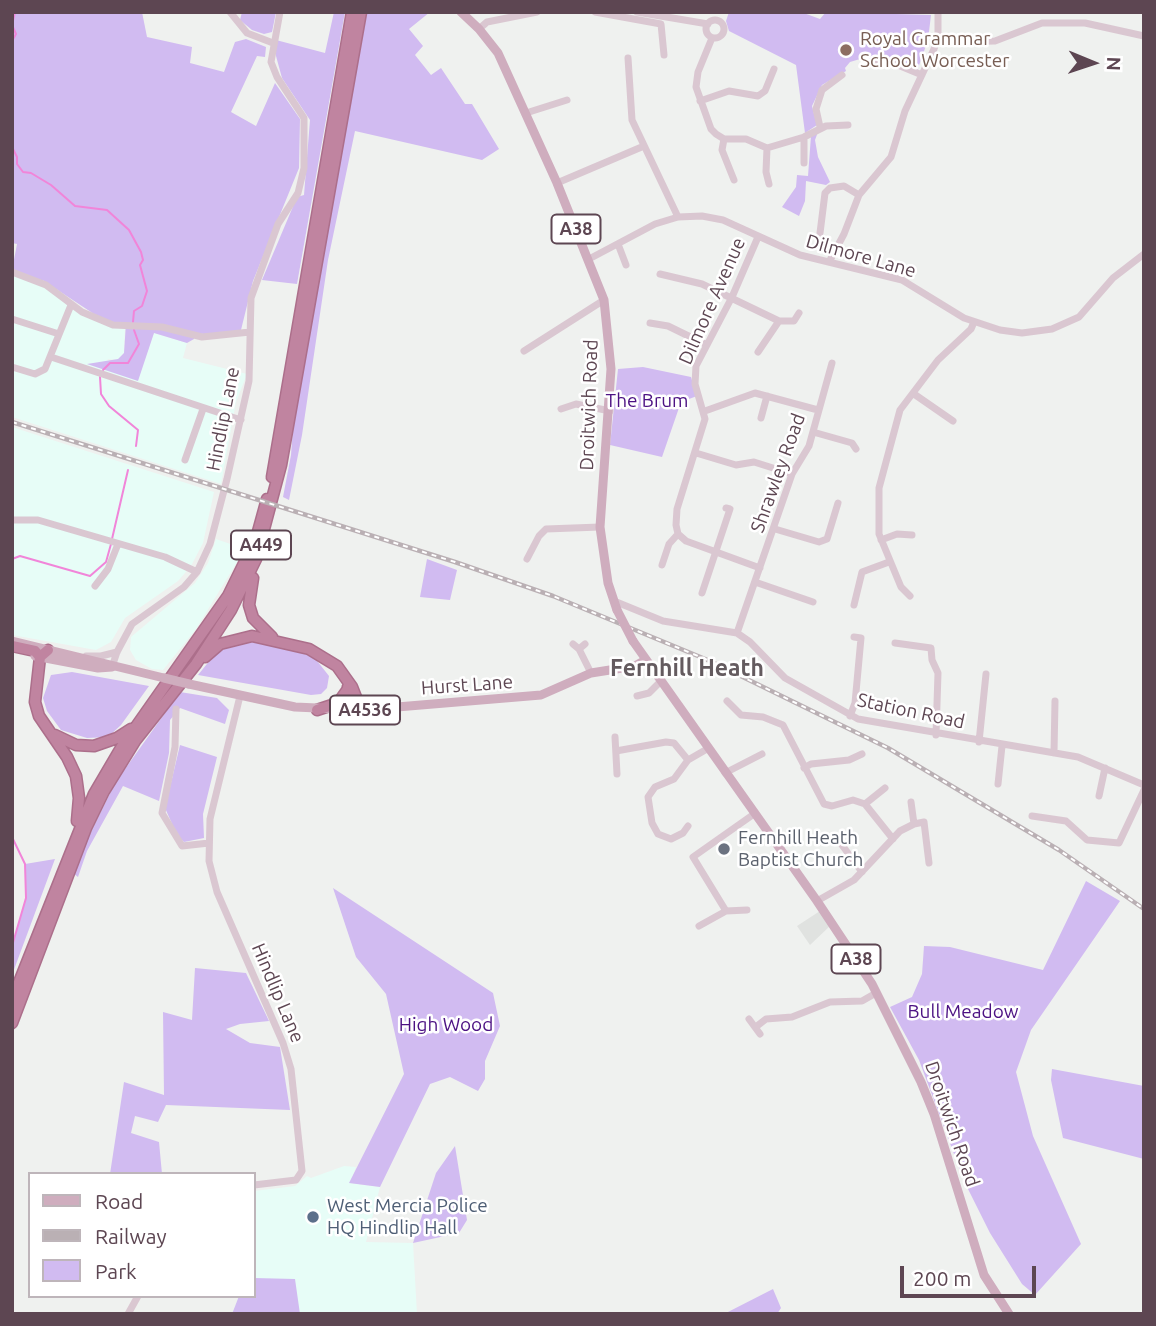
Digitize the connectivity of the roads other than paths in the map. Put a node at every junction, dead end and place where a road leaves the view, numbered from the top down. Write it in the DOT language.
graph roads {
  1 [pos="230,12"];
  2 [pos="280,12"];
  3 [pos="352,12"];
  4 [pos="361,12"];
  5 [pos="461,12"];
  6 [pos="537,12"];
  7 [pos="595,12"];
  8 [pos="637,12"];
  9 [pos="938,12"];
  10 [pos="708,24"];
  11 [pos="480,29"];
  12 [pos="1144,36"];
  13 [pos="938,37"];
  14 [pos="712,38"];
  15 [pos="947,42"];
  16 [pos="273,43"];
  17 [pos="934,49"];
  18 [pos="664,55"];
  19 [pos="628,58"];
  20 [pos="874,64"];
  21 [pos="774,69"];
  22 [pos="842,75"];
  23 [pos="922,75"];
  24 [pos="567,100"];
  25 [pos="700,101"];
  26 [pos="526,113"];
  27 [pos="848,125"];
  28 [pos="820,127"];
  29 [pos="804,137"];
  30 [pos="724,139"];
  31 [pos="644,146"];
  32 [pos="767,148"];
  33 [pos="804,163"];
  34 [pos="734,175"];
  35 [pos="557,183"];
  36 [pos="769,184"];
  37 [pos="859,195"];
  38 [pos="677,217"];
  39 [pos="818,227"];
  40 [pos="758,237"];
  41 [pos="618,244"];
  42 [pos="1144,254"];
  43 [pos="589,259"];
  44 [pos="828,262"];
  45 [pos="626,265"];
  46 [pos="12,272"];
  47 [pos="660,274"];
  48 [pos="732,297"];
  49 [pos="604,300"];
  50 [pos="71,305"];
  51 [pos="799,313"];
  52 [pos="12,319"];
  53 [pos="779,321"];
  54 [pos="974,322"];
  55 [pos="650,323"];
  56 [pos="250,332"];
  57 [pos="59,334"];
  58 [pos="707,345"];
  59 [pos="524,351"];
  60 [pos="758,352"];
  61 [pos="51,357"];
  62 [pos="832,363"];
  63 [pos="12,367"];
  64 [pos="914,394"];
  65 [pos="767,396"];
  66 [pos="204,409"];
  67 [pos="561,409"];
  68 [pos="818,410"];
  69 [pos="610,411"];
  70 [pos="705,411"];
  71 [pos="761,418"];
  72 [pos="241,420"];
  73 [pos="953,421"];
  74 [pos="813,432"];
  75 [pos="856,449"];
  76 [pos="696,453"];
  77 [pos="185,460"];
  78 [pos="792,474"];
  79 [pos="838,503"];
  80 [pos="726,508"];
  81 [pos="12,520"];
  82 [pos="600,527"];
  83 [pos="775,529"];
  84 [pos="678,534"];
  85 [pos="912,535"];
  86 [pos="881,540"];
  87 [pos="113,542"];
  88 [pos="716,552"];
  89 [pos="256,559"];
  90 [pos="527,559"];
  91 [pos="889,562"];
  92 [pos="662,565"];
  93 [pos="760,568"];
  94 [pos="197,572"];
  95 [pos="755,582"];
  96 [pos="95,586"];
  97 [pos="702,593"];
  98 [pos="906,597"];
  99 [pos="856,601"];
  100 [pos="813,602"];
  101 [pos="615,605"];
  102 [pos="737,634"];
  103 [pos="854,637"];
  104 [pos="275,639"];
  105 [pos="12,643"];
  106 [pos="895,643"];
  107 [pos="579,646"];
  108 [pos="119,649"];
  109 [pos="12,651"];
  110 [pos="44,653"];
  111 [pos="78,657"];
  112 [pos="644,661"];
  113 [pos="196,664"];
  114 [pos="116,668"];
  115 [pos="591,673"];
  116 [pos="986,674"];
  117 [pos="659,683"];
  118 [pos="348,686"];
  119 [pos="240,696"];
  120 [pos="637,696"];
  121 [pos="727,701"];
  122 [pos="1055,701"];
  123 [pos="176,709"];
  124 [pos="317,710"];
  125 [pos="357,710"];
  126 [pos="850,716"];
  127 [pos="140,722"];
  128 [pos="49,731"];
  129 [pos="936,735"];
  130 [pos="615,737"];
  131 [pos="979,742"];
  132 [pos="1002,746"];
  133 [pos="707,749"];
  134 [pos="616,751"];
  135 [pos="1054,753"];
  136 [pos="762,754"];
  137 [pos="862,754"];
  138 [pos="688,760"];
  139 [pos="804,768"];
  140 [pos="1105,768"];
  141 [pos="725,773"];
  142 [pos="617,774"];
  143 [pos="998,784"];
  144 [pos="1144,787"];
  145 [pos="885,788"];
  146 [pos="1099,796"];
  147 [pos="911,802"];
  148 [pos="865,804"];
  149 [pos="754,814"];
  150 [pos="1032,816"];
  151 [pos="914,824"];
  152 [pos="688,826"];
  153 [pos="74,839"];
  154 [pos="893,839"];
  155 [pos="839,841"];
  156 [pos="209,844"];
  157 [pos="929,863"];
  158 [pos="862,872"];
  159 [pos="817,901"];
  160 [pos="747,910"];
  161 [pos="726,911"];
  162 [pos="699,926"];
  163 [pos="876,993"];
  164 [pos="12,1000"];
  165 [pos="749,1019"];
  166 [pos="12,1023"];
  167 [pos="256,1185"];
  168 [pos="137,1298"];
  169 [pos="128,1314"];
  170 [pos="1009,1314"];
  1 -- 16 [label="street"];
  2 -- 16 [label="street, Hindlip Lane"];
  3 -- 127 [label="highway, A449"];
  4 -- 89 [label="highway, A449"];
  5 -- 11 [label="main road, Droitwich Road / A38"];
  6 -- 11 [label="street"];
  7 -- 18 [label="street"];
  8 -- 10 [label="street"];
  9 -- 13 [label="street"];
  10 -- 14 [label="street"];
  10 -- 14 [label="street"];
  11 -- 26 [label="main road, Droitwich Road / A38"];
  12 -- 15 [label="street"];
  13 -- 15 [label="street"];
  13 -- 17 [label="street"];
  14 -- 25 [label="street"];
  15 -- 17 [label="street"];
  16 -- 56 [label="street, Hindlip Lane"];
  17 -- 23 [label="street"];
  19 -- 31 [label="street"];
  20 -- 23 [label="street"];
  21 -- 25 [label="street"];
  22 -- 28 [label="street"];
  23 -- 37 [label="street"];
  24 -- 26 [label="street"];
  25 -- 30 [label="street"];
  26 -- 35 [label="main road, Droitwich Road / A38"];
  27 -- 28 [label="street"];
  28 -- 29 [label="street"];
  29 -- 32 [label="street"];
  29 -- 33 [label="street"];
  30 -- 32 [label="street"];
  30 -- 34 [label="street"];
  31 -- 35 [label="street"];
  31 -- 38 [label="street"];
  32 -- 36 [label="street"];
  35 -- 43 [label="main road, Droitwich Road / A38"];
  37 -- 39 [label="street"];
  37 -- 44 [label="street"];
  38 -- 40 [label="street, Dilmore Lane"];
  38 -- 41 [label="street, Dilmore Lane"];
  40 -- 44 [label="street, Dilmore Lane"];
  40 -- 48 [label="street, Dilmore Avenue"];
  41 -- 43 [label="street, Dilmore Lane"];
  41 -- 45 [label="street"];
  42 -- 54 [label="street, Dilmore Lane"];
  43 -- 49 [label="main road, Droitwich Road / A38"];
  44 -- 54 [label="street, Dilmore Lane"];
  46 -- 50 [label="street"];
  47 -- 48 [label="street"];
  48 -- 53 [label="street"];
  48 -- 58 [label="street, Dilmore Avenue"];
  49 -- 59 [label="street"];
  49 -- 69 [label="main road, Droitwich Road / A38"];
  50 -- 56 [label="street"];
  50 -- 57 [label="street"];
  51 -- 53 [label="street"];
  52 -- 57 [label="street"];
  53 -- 60 [label="street"];
  54 -- 64 [label="street"];
  55 -- 58 [label="street"];
  56 -- 72 [label="street, Hindlip Lane"];
  57 -- 61 [label="street"];
  58 -- 70 [label="street, Dilmore Avenue"];
  61 -- 63 [label="street"];
  61 -- 66 [label="street"];
  62 -- 68 [label="street, Shrawley Road"];
  64 -- 73 [label="street"];
  64 -- 86 [label="street"];
  65 -- 68 [label="street"];
  65 -- 70 [label="street"];
  65 -- 71 [label="street"];
  66 -- 72 [label="street"];
  66 -- 77 [label="street"];
  67 -- 69 [label="street"];
  68 -- 74 [label="street, Shrawley Road"];
  69 -- 82 [label="main road, Droitwich Road / A38"];
  70 -- 76 [label="street, Dilmore Avenue"];
  72 -- 94 [label="street, Hindlip Lane"];
  74 -- 75 [label="street"];
  74 -- 78 [label="street, Shrawley Road"];
  76 -- 78 [label="street"];
  76 -- 84 [label="street, Dilmore Avenue"];
  78 -- 83 [label="street, Shrawley Road"];
  79 -- 83 [label="street"];
  80 -- 88 [label="street"];
  81 -- 87 [label="street"];
  82 -- 90 [label="street"];
  82 -- 101 [label="main road, Droitwich Road / A38"];
  83 -- 93 [label="street, Shrawley Road"];
  84 -- 88 [label="street"];
  84 -- 92 [label="street"];
  85 -- 86 [label="street"];
  86 -- 91 [label="street"];
  87 -- 94 [label="street"];
  87 -- 96 [label="street"];
  88 -- 93 [label="street"];
  88 -- 97 [label="street"];
  89 -- 104 [label="highway"];
  89 -- 113 [label="highway, A449"];
  91 -- 98 [label="street"];
  91 -- 99 [label="street"];
  93 -- 95 [label="street, Shrawley Road"];
  94 -- 108 [label="street, Hindlip Lane"];
  95 -- 100 [label="street"];
  95 -- 102 [label="street, Shrawley Road"];
  101 -- 102 [label="street, Station Road"];
  101 -- 112 [label="main road, Droitwich Road / A38, bridge"];
  102 -- 126 [label="street, Station Road"];
  103 -- 126 [label="street"];
  104 -- 113 [label="highway"];
  104 -- 118 [label="highway"];
  105 -- 110 [label="highway"];
  106 -- 129 [label="street"];
  107 -- 115 [label="street"];
  108 -- 111 [label="street"];
  108 -- 114 [label="street, Hindlip Lane"];
  109 -- 110 [label="main road"];
  110 -- 111 [label="main road, A4536"];
  110 -- 114 [label="main road, A4536"];
  110 -- 128 [label="highway"];
  111 -- 114 [label="main road, A4536"];
  112 -- 115 [label="main road, Hurst Lane / A4536"];
  112 -- 117 [label="main road, Droitwich Road / A38"];
  113 -- 166 [label="highway, A449"];
  114 -- 119 [label="main road, Hurst Lane / A4536, bridge"];
  115 -- 125 [label="main road, Hurst Lane / A4536"];
  116 -- 131 [label="street"];
  117 -- 120 [label="street"];
  117 -- 133 [label="main road, Droitwich Road / A38"];
  118 -- 124 [label="highway"];
  118 -- 125 [label="highway"];
  119 -- 124 [label="main road, Hurst Lane / A4536"];
  119 -- 156 [label="street, Hindlip Lane"];
  121 -- 139 [label="street"];
  122 -- 135 [label="street"];
  123 -- 156 [label="street"];
  124 -- 125 [label="main road, Hurst Lane / A4536"];
  126 -- 129 [label="street, Station Road"];
  127 -- 128 [label="highway"];
  127 -- 153 [label="highway, A449"];
  128 -- 153 [label="highway"];
  129 -- 131 [label="street, Station Road"];
  130 -- 134 [label="street"];
  131 -- 132 [label="street, Station Road"];
  132 -- 135 [label="street, Station Road"];
  132 -- 143 [label="street"];
  133 -- 138 [label="street"];
  133 -- 141 [label="main road, Droitwich Road / A38"];
  134 -- 138 [label="street"];
  134 -- 142 [label="street"];
  135 -- 140 [label="street, Station Road"];
  136 -- 141 [label="street"];
  137 -- 139 [label="street"];
  138 -- 152 [label="street"];
  139 -- 148 [label="street"];
  140 -- 144 [label="street, Station Road"];
  140 -- 146 [label="street"];
  141 -- 149 [label="main road, Droitwich Road / A38"];
  144 -- 150 [label="street"];
  145 -- 148 [label="street"];
  147 -- 151 [label="street"];
  148 -- 154 [label="street"];
  149 -- 159 [label="main road, Droitwich Road / A38"];
  149 -- 161 [label="street"];
  151 -- 154 [label="street"];
  151 -- 157 [label="street"];
  153 -- 164 [label="highway, A449"];
  154 -- 158 [label="street"];
  155 -- 158 [label="street"];
  156 -- 167 [label="street, Hindlip Lane"];
  158 -- 159 [label="street"];
  159 -- 163 [label="main road, Droitwich Road / A38"];
  160 -- 161 [label="street"];
  161 -- 162 [label="street"];
  163 -- 165 [label="street"];
  163 -- 170 [label="main road, Droitwich Road / A38"];
  168 -- 169 [label="street"];
}
